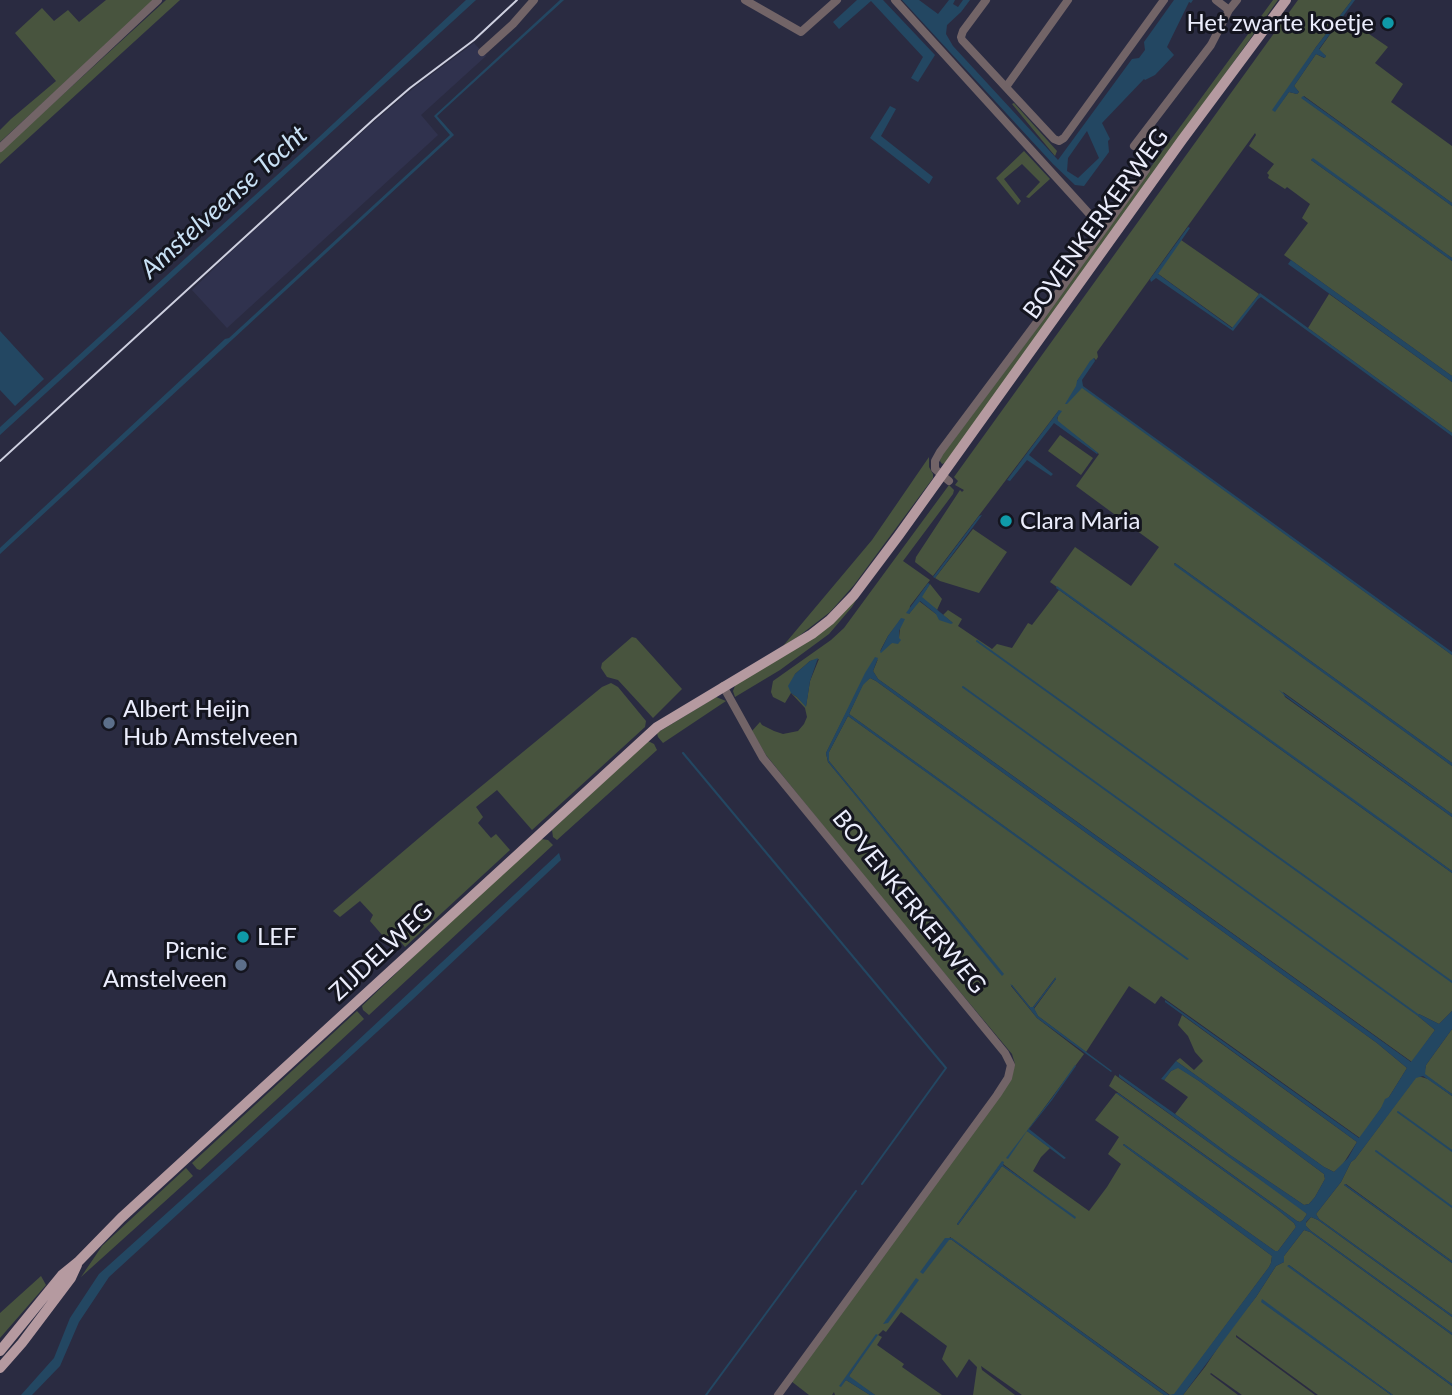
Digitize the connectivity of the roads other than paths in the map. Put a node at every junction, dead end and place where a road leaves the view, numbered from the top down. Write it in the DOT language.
graph roads {
  1 [pos="158,0"];
  2 [pos="534,0"];
  3 [pos="837,0"];
  4 [pos="895,0"];
  5 [pos="986,0"];
  6 [pos="1068,0"];
  7 [pos="1164,0"];
  8 [pos="1216,0"];
  9 [pos="1237,0"];
  10 [pos="1286,0"];
  11 [pos="750,1"];
  12 [pos="1229,10"];
  13 [pos="482,52"];
  14 [pos="1006,87"];
  15 [pos="1133,146"];
  16 [pos="0,148"];
  17 [pos="1146,170"];
  18 [pos="1103,229"];
  19 [pos="946,478"];
  20 [pos="723,686"];
  21 [pos="78,1262"];
  22 [pos="1,1349"];
  23 [pos="13,1354"];
  24 [pos="0,1368"];
  25 [pos="0,1374"];
  26 [pos="778,1395"];
  1 -- 16 [label="street"];
  2 -- 13 [label="street"];
  3 -- 11 [label="street"];
  4 -- 18 [label="street"];
  5 -- 14 [label="street"];
  6 -- 14 [label="street"];
  7 -- 14 [label="street"];
  8 -- 12 [label="street"];
  9 -- 12 [label="street"];
  10 -- 19 [label="main road, BOVENKERKERWEG"];
  12 -- 15 [label="street"];
  17 -- 18 [label="street, BOVENKERKERWEG"];
  18 -- 19 [label="street, BOVENKERKERWEG"];
  19 -- 20 [label="main road, BOVENKERKERWEG"];
  20 -- 21 [label="main road, ZIJDELWEG"];
  20 -- 26 [label="street, BOVENKERKERWEG"];
  21 -- 22 [label="main road, ZIJDELWEG"];
  21 -- 23 [label="main road, ZIJDELWEG"];
  23 -- 24 [label="main road, ZIJDELWEG"];
  23 -- 25 [label="main road, ZIJDELWEG"];
}
